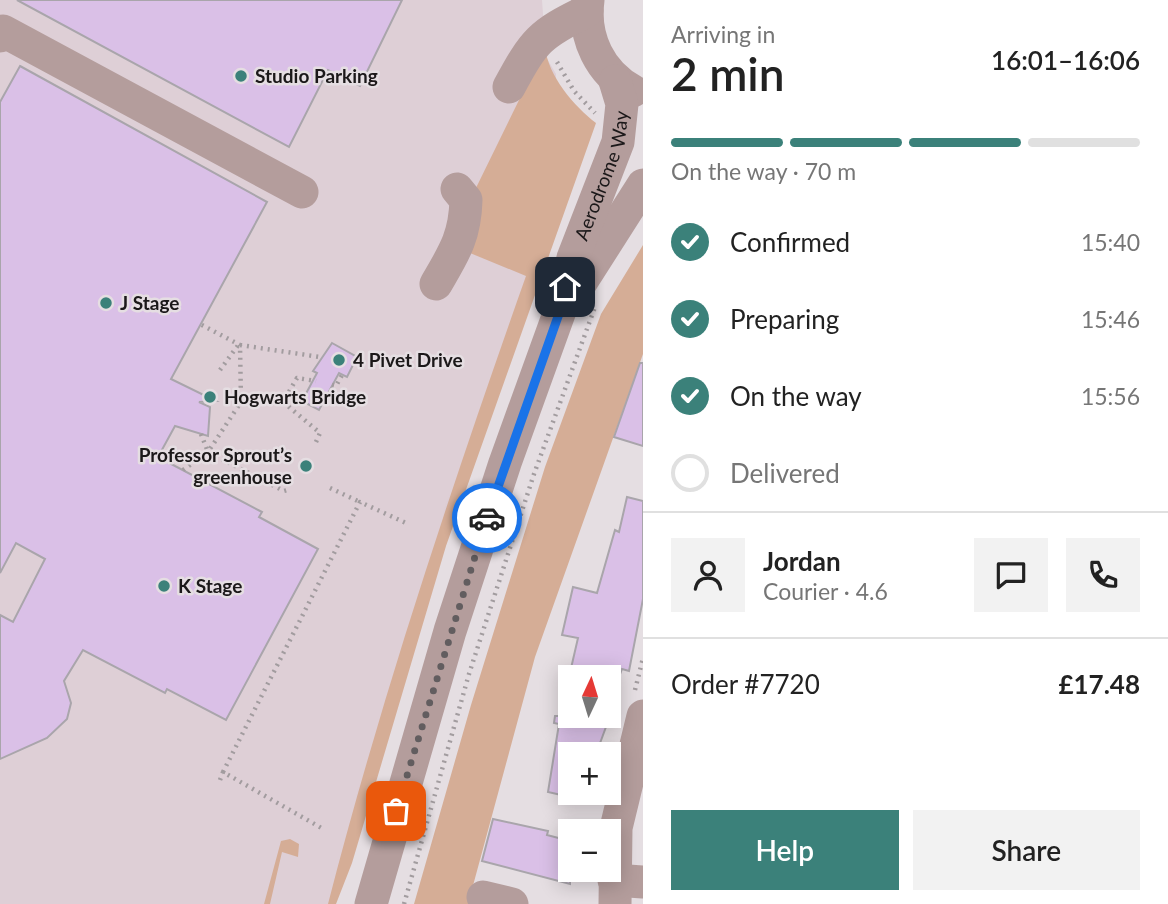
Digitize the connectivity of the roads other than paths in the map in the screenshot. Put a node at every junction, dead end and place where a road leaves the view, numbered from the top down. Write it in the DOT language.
graph roads {
  1 [pos="587,5"];
  2 [pos="0,36"];
  3 [pos="509,87"];
  4 [pos="629,89"];
  5 [pos="643,185"];
  6 [pos="457,189"];
  7 [pos="302,192"];
  8 [pos="436,284"];
  9 [pos="561,308"];
  10 [pos="643,716"];
  11 [pos="624,889"];
  12 [pos="371,904"];
  1 -- 3 [label="street"];
  1 -- 4 [label="street"];
  2 -- 7 [label="street"];
  4 -- 9 [label="street, Aerodrome Way"];
  5 -- 9 [label="street, Aerodrome Way"];
  6 -- 8 [label="street"];
  9 -- 12 [label="street, Aerodrome Way"];
  10 -- 11 [label="street"];
}
